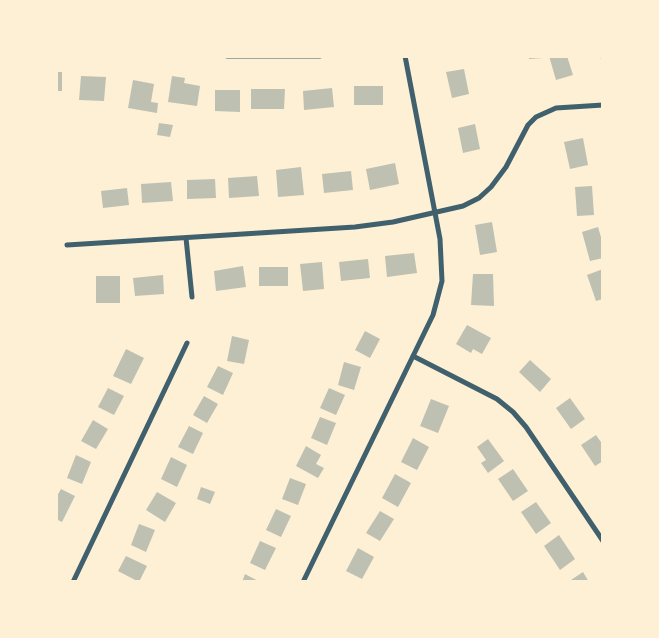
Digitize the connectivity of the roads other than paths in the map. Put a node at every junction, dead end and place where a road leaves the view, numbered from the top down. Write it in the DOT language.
graph roads {
  1 [pos="227,56"];
  2 [pos="320,56"];
  3 [pos="405,56"];
  4 [pos="603,105"];
  5 [pos="435,213"];
  6 [pos="186,238"];
  7 [pos="67,245"];
  8 [pos="192,297"];
  9 [pos="187,342"];
  10 [pos="413,356"];
  11 [pos="603,541"];
  12 [pos="73,582"];
  13 [pos="303,582"];
  1 -- 2 [label="street"];
  3 -- 5 [label="street"];
  4 -- 5 [label="street"];
  5 -- 6 [label="street"];
  5 -- 10 [label="street"];
  6 -- 7 [label="street"];
  6 -- 8 [label="street"];
  9 -- 12 [label="street"];
  10 -- 11 [label="street"];
  10 -- 13 [label="street"];
}
